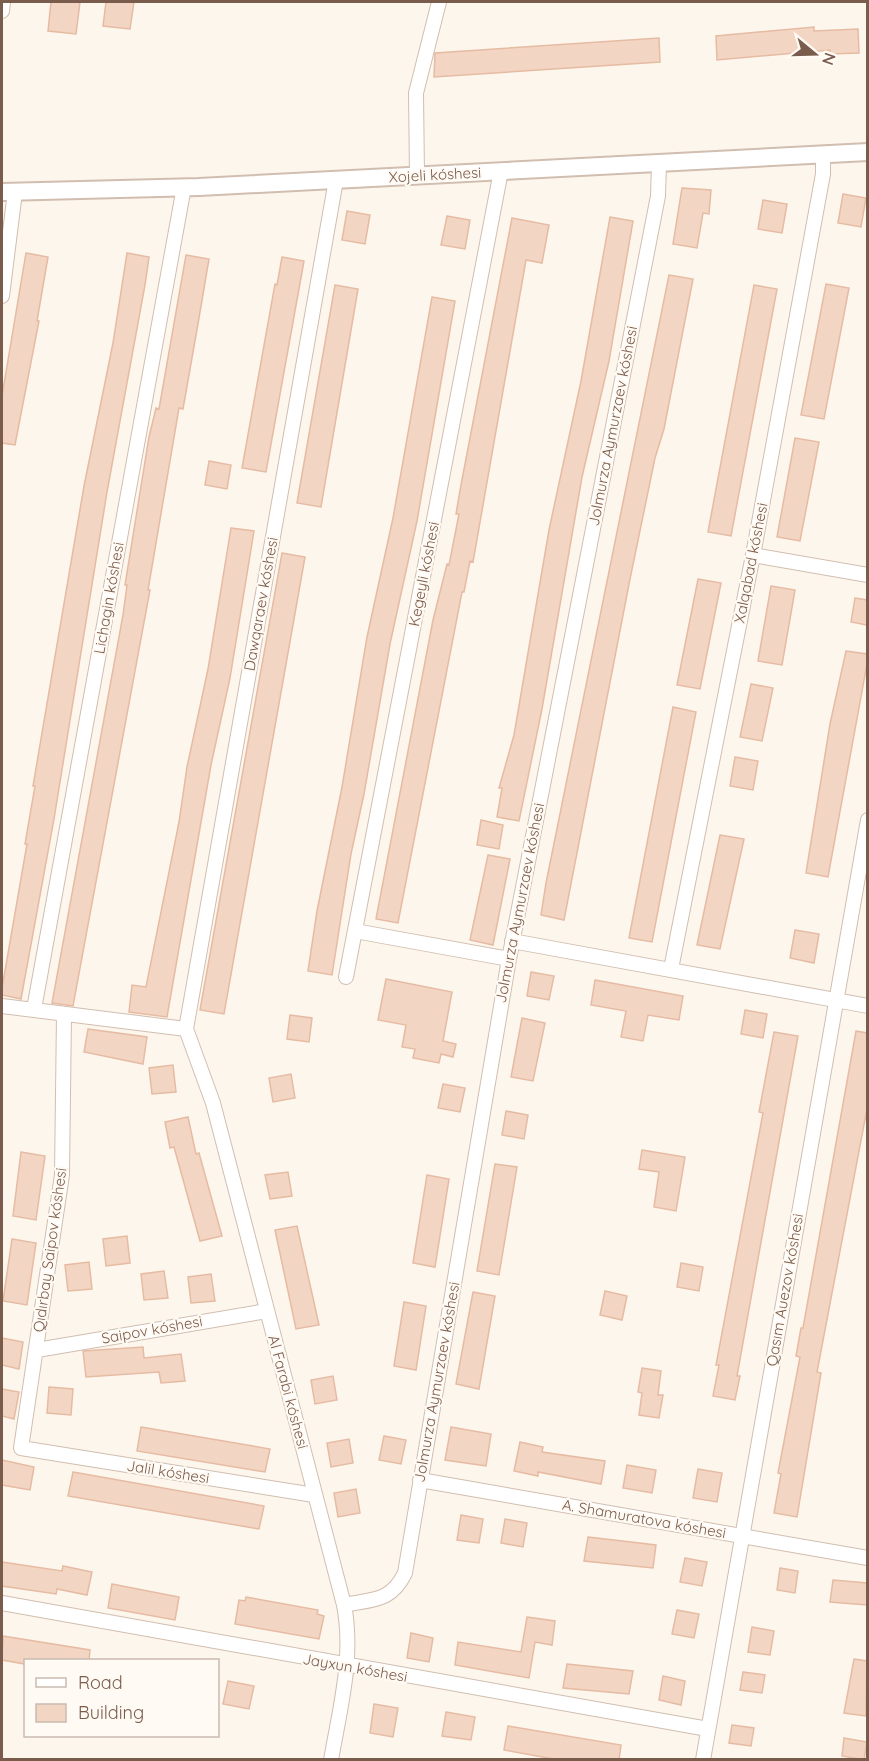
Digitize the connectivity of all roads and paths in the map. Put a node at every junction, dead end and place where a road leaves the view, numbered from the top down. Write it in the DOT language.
graph roads {
  1 [pos="3,2"];
  2 [pos="439,2"];
  3 [pos="2,11"];
  4 [pos="867,152"];
  5 [pos="823,155"];
  6 [pos="659,163"];
  7 [pos="501,171"];
  8 [pos="417,176"];
  9 [pos="336,180"];
  10 [pos="184,187"];
  11 [pos="8,192"];
  12 [pos="2,296"];
  13 [pos="753,555"];
  14 [pos="867,575"];
  15 [pos="867,820"];
  16 [pos="355,931"];
  17 [pos="512,940"];
  18 [pos="509,959"];
  19 [pos="671,969"];
  20 [pos="346,977"];
  21 [pos="835,1000"];
  22 [pos="2,1006"];
  23 [pos="867,1006"];
  24 [pos="34,1009"];
  25 [pos="64,1014"];
  26 [pos="186,1029"];
  27 [pos="267,1311"];
  28 [pos="37,1350"];
  29 [pos="21,1448"];
  30 [pos="420,1480"];
  31 [pos="314,1495"];
  32 [pos="742,1536"];
  33 [pos="867,1558"];
  34 [pos="2,1603"];
  35 [pos="344,1605"];
  36 [pos="348,1667"];
  37 [pos="708,1729"];
  38 [pos="331,1760"];
  39 [pos="703,1760"];
  1 -- 3 [label="street"];
  2 -- 8 [label="street"];
  4 -- 5 [label="street, Xojeli kóshesi"];
  5 -- 6 [label="street, Xojeli kóshesi"];
  5 -- 13 [label="street, Xalqabad kóshesi"];
  6 -- 7 [label="street, Xojeli kóshesi"];
  6 -- 17 [label="street, Jolmurza Aymurzaev kóshesi"];
  7 -- 8 [label="street, Xojeli kóshesi"];
  7 -- 16 [label="street, Kegeyli kóshesi"];
  8 -- 9 [label="street, Xojeli kóshesi"];
  9 -- 10 [label="street, Xojeli kóshesi"];
  9 -- 26 [label="street, Dawqaraev kóshesi"];
  10 -- 11 [label="street, Xojeli kóshesi"];
  10 -- 24 [label="street, Lichagin kóshesi"];
  11 -- 12 [label="street"];
  13 -- 14 [label="street"];
  13 -- 19 [label="street, Xalqabad kóshesi"];
  15 -- 21 [label="street, Qasım Auezov kóshesi"];
  16 -- 18 [label="street"];
  16 -- 20 [label="street, Kegeyli kóshesi"];
  17 -- 18 [label="street, Jolmurza Aymurzaev kóshesi"];
  17 -- 19 [label="street"];
  18 -- 30 [label="street, Jolmurza Aymurzaev kóshesi"];
  19 -- 21 [label="street"];
  21 -- 23 [label="street"];
  21 -- 32 [label="street, Qasım Auezov kóshesi"];
  22 -- 24 [label="street"];
  24 -- 25 [label="street"];
  25 -- 26 [label="street"];
  25 -- 28 [label="street, Qıdırbay Saipov kóshesi"];
  26 -- 27 [label="street, Al Farabi kóshesi"];
  27 -- 28 [label="street, Saipov kóshesi"];
  27 -- 31 [label="street, Al Farabi kóshesi"];
  28 -- 29 [label="street, Qıdırbay Saipov kóshesi"];
  29 -- 31 [label="street, Jalil kóshesi"];
  30 -- 32 [label="street, A. Shamuratova kóshesi"];
  30 -- 35 [label="street, Jolmurza Aymurzaev kóshesi"];
  31 -- 35 [label="street, Al Farabi kóshesi"];
  32 -- 33 [label="street, A. Shamuratova kóshesi"];
  32 -- 37 [label="street, Qasım Auezov kóshesi"];
  34 -- 36 [label="street, Jayxun kóshesi"];
  35 -- 36 [label="street, Al Farabi kóshesi"];
  36 -- 37 [label="street, Jayxun kóshesi"];
  36 -- 38 [label="street, Al Farabi kóshesi"];
  37 -- 39 [label="street, Qasım Auezov kóshesi"];
}
